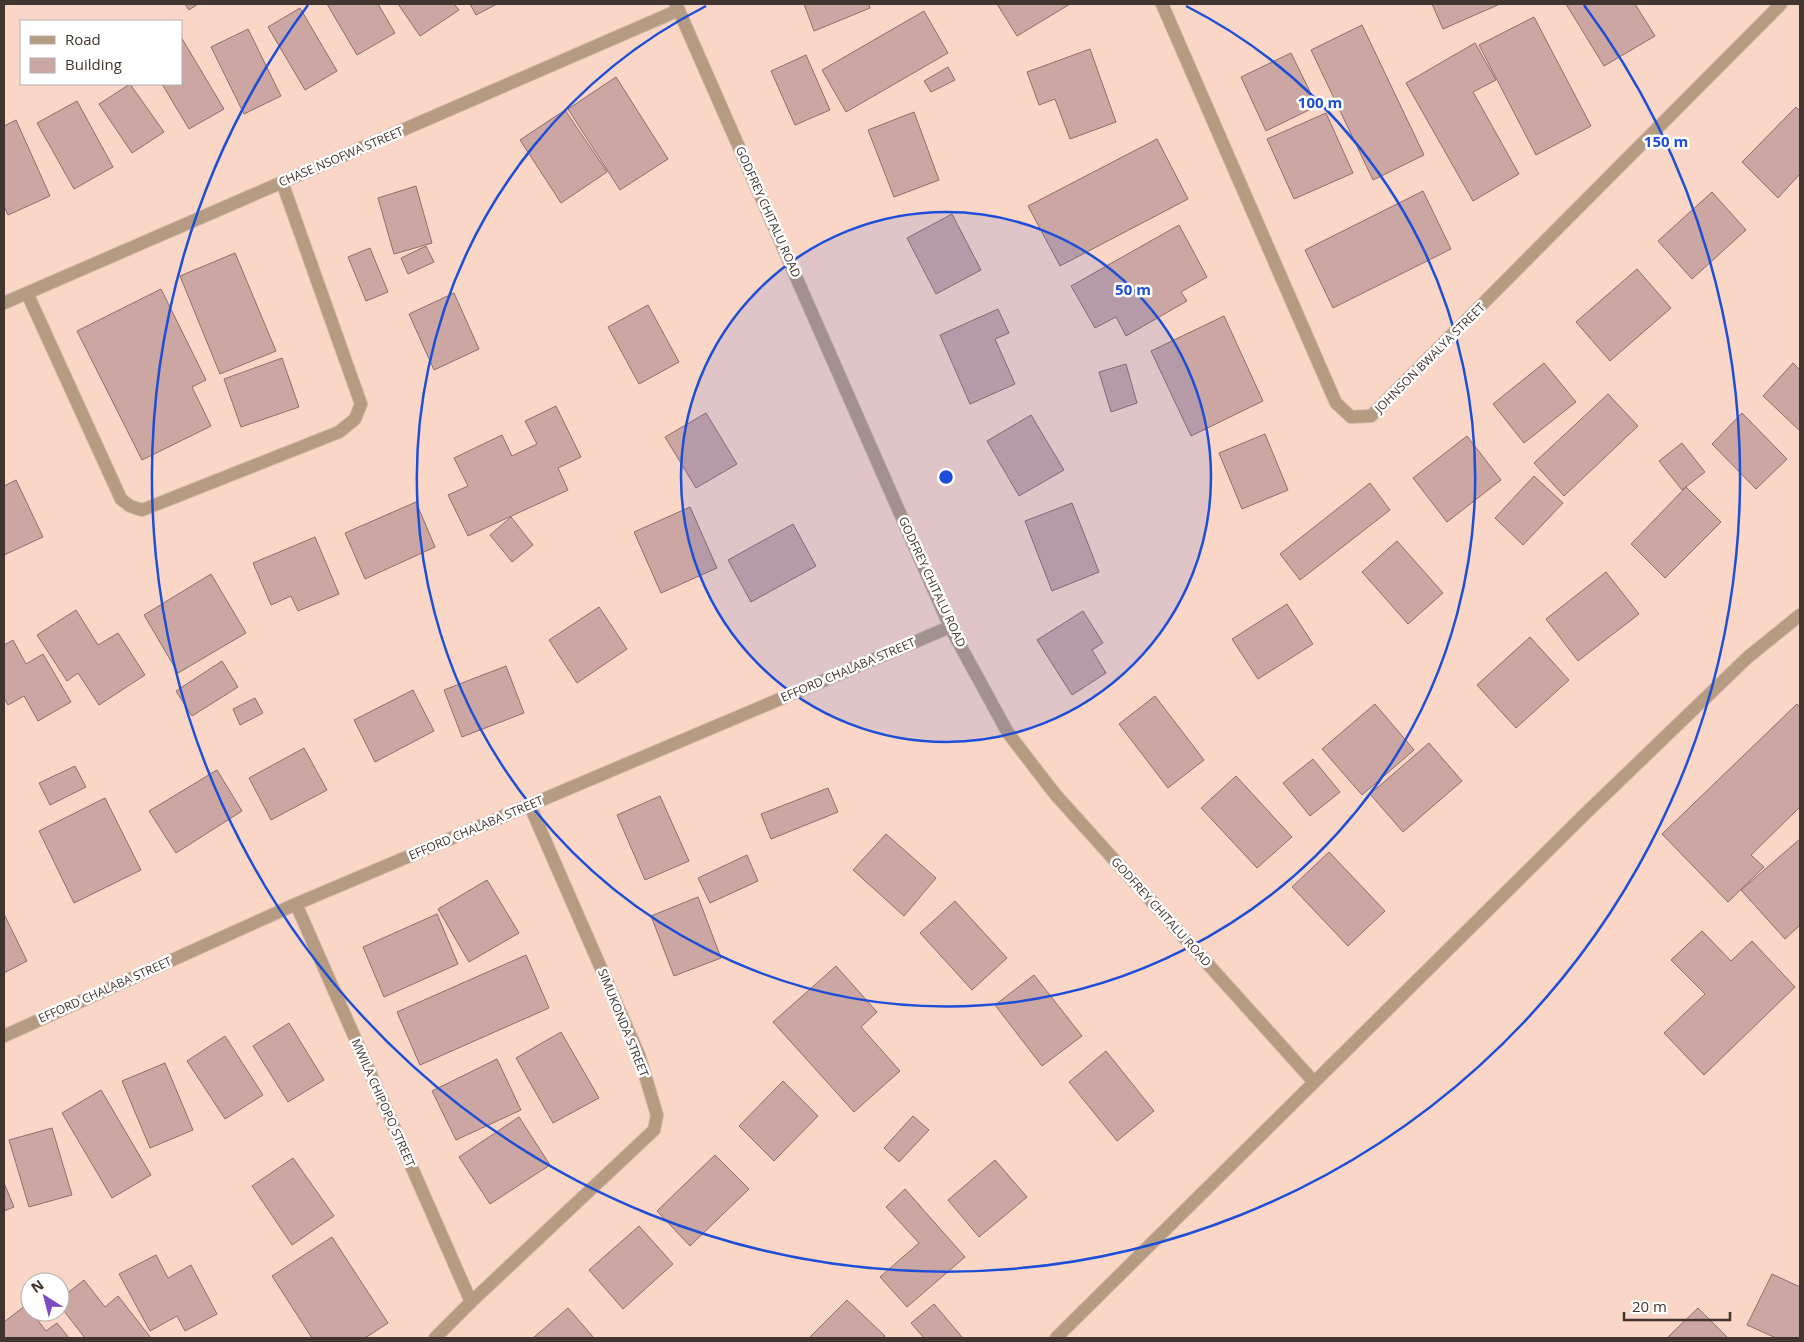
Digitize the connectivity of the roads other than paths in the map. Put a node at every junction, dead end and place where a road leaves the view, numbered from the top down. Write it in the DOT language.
graph roads {
  1 [pos="1162,4"];
  2 [pos="1781,4"];
  3 [pos="677,7"];
  4 [pos="282,182"];
  5 [pos="27,293"];
  6 [pos="4,303"];
  7 [pos="1800,615"];
  8 [pos="950,627"];
  9 [pos="530,806"];
  10 [pos="296,904"];
  11 [pos="4,1036"];
  12 [pos="1314,1082"];
  13 [pos="471,1302"];
  14 [pos="435,1338"];
  15 [pos="1056,1338"];
  1 -- 2 [label="street, JOHNSON BWALYA STREET"];
  3 -- 4 [label="street, CHASE NSOFWA STREET"];
  3 -- 8 [label="street, GODFREY CHITALU ROAD"];
  4 -- 5 [label="street, CHASE NSOFWA STREET"];
  4 -- 5 [label="street"];
  5 -- 6 [label="street, CHASE NSOFWA STREET"];
  7 -- 12 [label="street"];
  8 -- 9 [label="street, EFFORD CHALABA STREET"];
  8 -- 12 [label="street, GODFREY CHITALU ROAD"];
  9 -- 10 [label="street, EFFORD CHALABA STREET"];
  9 -- 13 [label="street, SIMUKONDA STREET"];
  10 -- 11 [label="street, EFFORD CHALABA STREET"];
  10 -- 13 [label="street, MWILA CHIPOPO STREET"];
  12 -- 15 [label="street"];
  13 -- 14 [label="street, SIMUKONDA STREET"];
}
